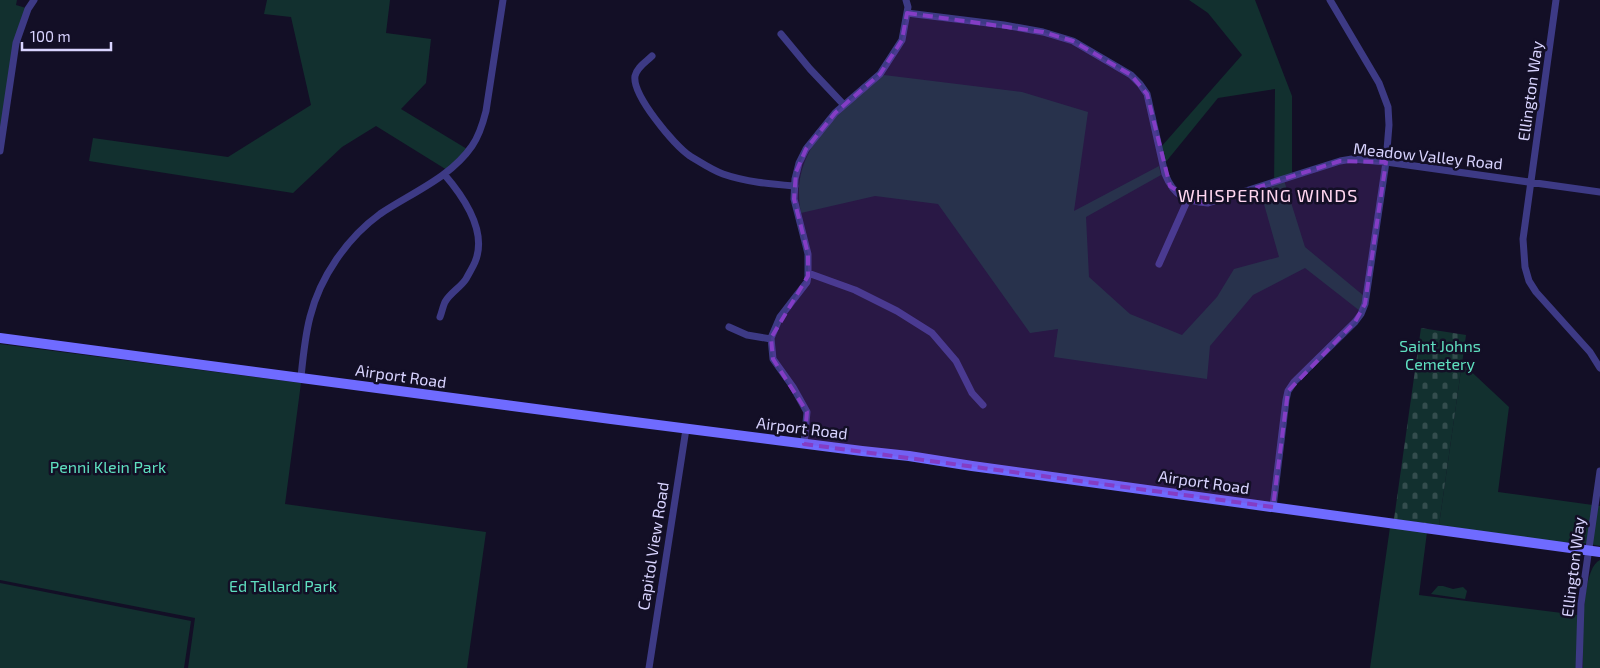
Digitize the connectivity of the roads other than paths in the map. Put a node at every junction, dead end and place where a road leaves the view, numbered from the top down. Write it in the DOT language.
graph roads {
  1 [pos="34,0"];
  2 [pos="503,0"];
  3 [pos="906,0"];
  4 [pos="1330,0"];
  5 [pos="1556,0"];
  6 [pos="906,13"];
  7 [pos="781,34"];
  8 [pos="652,56"];
  9 [pos="844,105"];
  10 [pos="0,151"];
  11 [pos="1386,162"];
  12 [pos="444,174"];
  13 [pos="1531,182"];
  14 [pos="795,186"];
  15 [pos="1600,192"];
  16 [pos="1188,199"];
  17 [pos="1159,264"];
  18 [pos="808,273"];
  19 [pos="440,317"];
  20 [pos="729,327"];
  21 [pos="0,338"];
  22 [pos="771,339"];
  23 [pos="1600,368"];
  24 [pos="301,377"];
  25 [pos="983,405"];
  26 [pos="686,429"];
  27 [pos="804,444"];
  28 [pos="1600,471"];
  29 [pos="1273,507"];
  30 [pos="1589,550"];
  31 [pos="1600,552"];
  32 [pos="649,668"];
  33 [pos="1579,668"];
  1 -- 10 [label="street"];
  2 -- 12 [label="street"];
  3 -- 6 [label="street"];
  4 -- 11 [label="street"];
  5 -- 13 [label="street, Ellington Way"];
  6 -- 9 [label="street"];
  6 -- 16 [label="street"];
  7 -- 9 [label="street"];
  8 -- 14 [label="street"];
  9 -- 14 [label="street"];
  11 -- 13 [label="street, Meadow Valley Road"];
  11 -- 16 [label="street, Meadow Valley Road"];
  11 -- 29 [label="street"];
  12 -- 19 [label="street"];
  12 -- 24 [label="street"];
  13 -- 15 [label="street, Meadow Valley Road"];
  13 -- 23 [label="street, Ellington Way"];
  14 -- 18 [label="street"];
  16 -- 17 [label="street"];
  18 -- 22 [label="street"];
  18 -- 25 [label="street"];
  20 -- 22 [label="street"];
  21 -- 24 [label="street, Airport Road"];
  22 -- 27 [label="street"];
  24 -- 26 [label="street, Airport Road"];
  26 -- 27 [label="street, Airport Road"];
  26 -- 32 [label="street, Capitol View Road"];
  27 -- 29 [label="street, Airport Road"];
  28 -- 30 [label="street, Ellington Way"];
  29 -- 30 [label="street, Airport Road"];
  30 -- 31 [label="street, Airport Road"];
  30 -- 33 [label="street, Ellington Way"];
}
